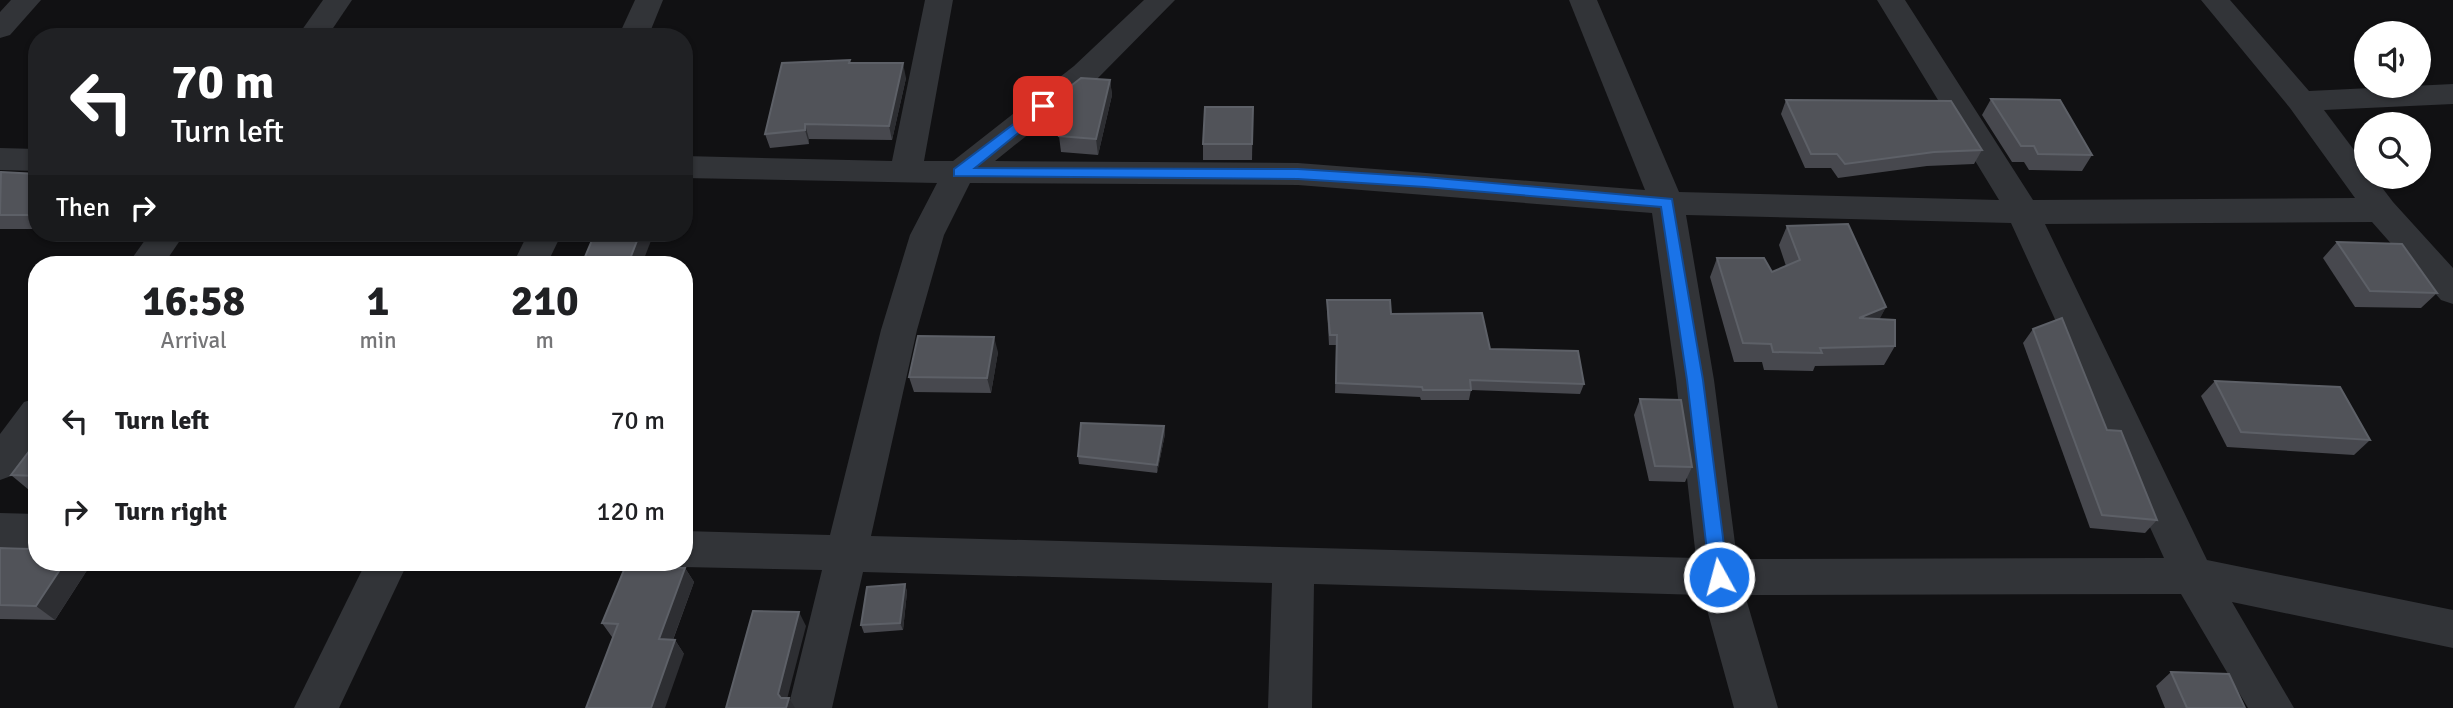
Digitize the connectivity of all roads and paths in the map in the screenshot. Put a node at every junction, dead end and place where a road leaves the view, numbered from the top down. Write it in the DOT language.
graph roads {
  1 [pos="27,0"];
  2 [pos="338,0"];
  3 [pos="649,0"];
  4 [pos="939,0"];
  5 [pos="1161,0"];
  6 [pos="1583,0"];
  7 [pos="1891,0"];
  8 [pos="2215,0"];
  9 [pos="318,28"];
  10 [pos="637,28"];
  11 [pos="0,29"];
  12 [pos="2453,94"];
  13 [pos="2301,101"];
  14 [pos="0,159"];
  15 [pos="28,160"];
  16 [pos="693,167"];
  17 [pos="906,172"];
  18 [pos="959,173"];
  19 [pos="1667,203"];
  20 [pos="2381,210"];
  21 [pos="2023,212"];
  22 [pos="2453,291"];
  23 [pos="28,425"];
  24 [pos="0,464"];
  25 [pos="0,530"];
  26 [pos="28,531"];
  27 [pos="693,549"];
  28 [pos="845,554"];
  29 [pos="1293,565"];
  30 [pos="383,571"];
  31 [pos="2193,576"];
  32 [pos="1719,577"];
  33 [pos="2453,629"];
  34 [pos="316,708"];
  35 [pos="810,708"];
  36 [pos="1290,708"];
  37 [pos="1756,708"];
  38 [pos="2272,708"];
  1 -- 11 [label="street"];
  2 -- 9 [label="street"];
  3 -- 10 [label="street"];
  4 -- 17 [label="street"];
  5 -- 18 [label="street"];
  6 -- 19 [label="street"];
  7 -- 21 [label="street"];
  8 -- 13 [label="street"];
  12 -- 13 [label="street"];
  13 -- 20 [label="street"];
  14 -- 15 [label="street"];
  16 -- 17 [label="street"];
  17 -- 18 [label="street"];
  18 -- 19 [label="street"];
  18 -- 28 [label="street"];
  19 -- 21 [label="street"];
  19 -- 32 [label="street"];
  20 -- 21 [label="street"];
  20 -- 22 [label="street"];
  21 -- 31 [label="street"];
  23 -- 24 [label="street"];
  25 -- 26 [label="street"];
  27 -- 28 [label="street"];
  28 -- 29 [label="street"];
  28 -- 35 [label="street"];
  29 -- 32 [label="street"];
  29 -- 36 [label="street"];
  30 -- 34 [label="street"];
  31 -- 32 [label="street"];
  31 -- 33 [label="street"];
  31 -- 38 [label="street"];
  32 -- 37 [label="street"];
}
